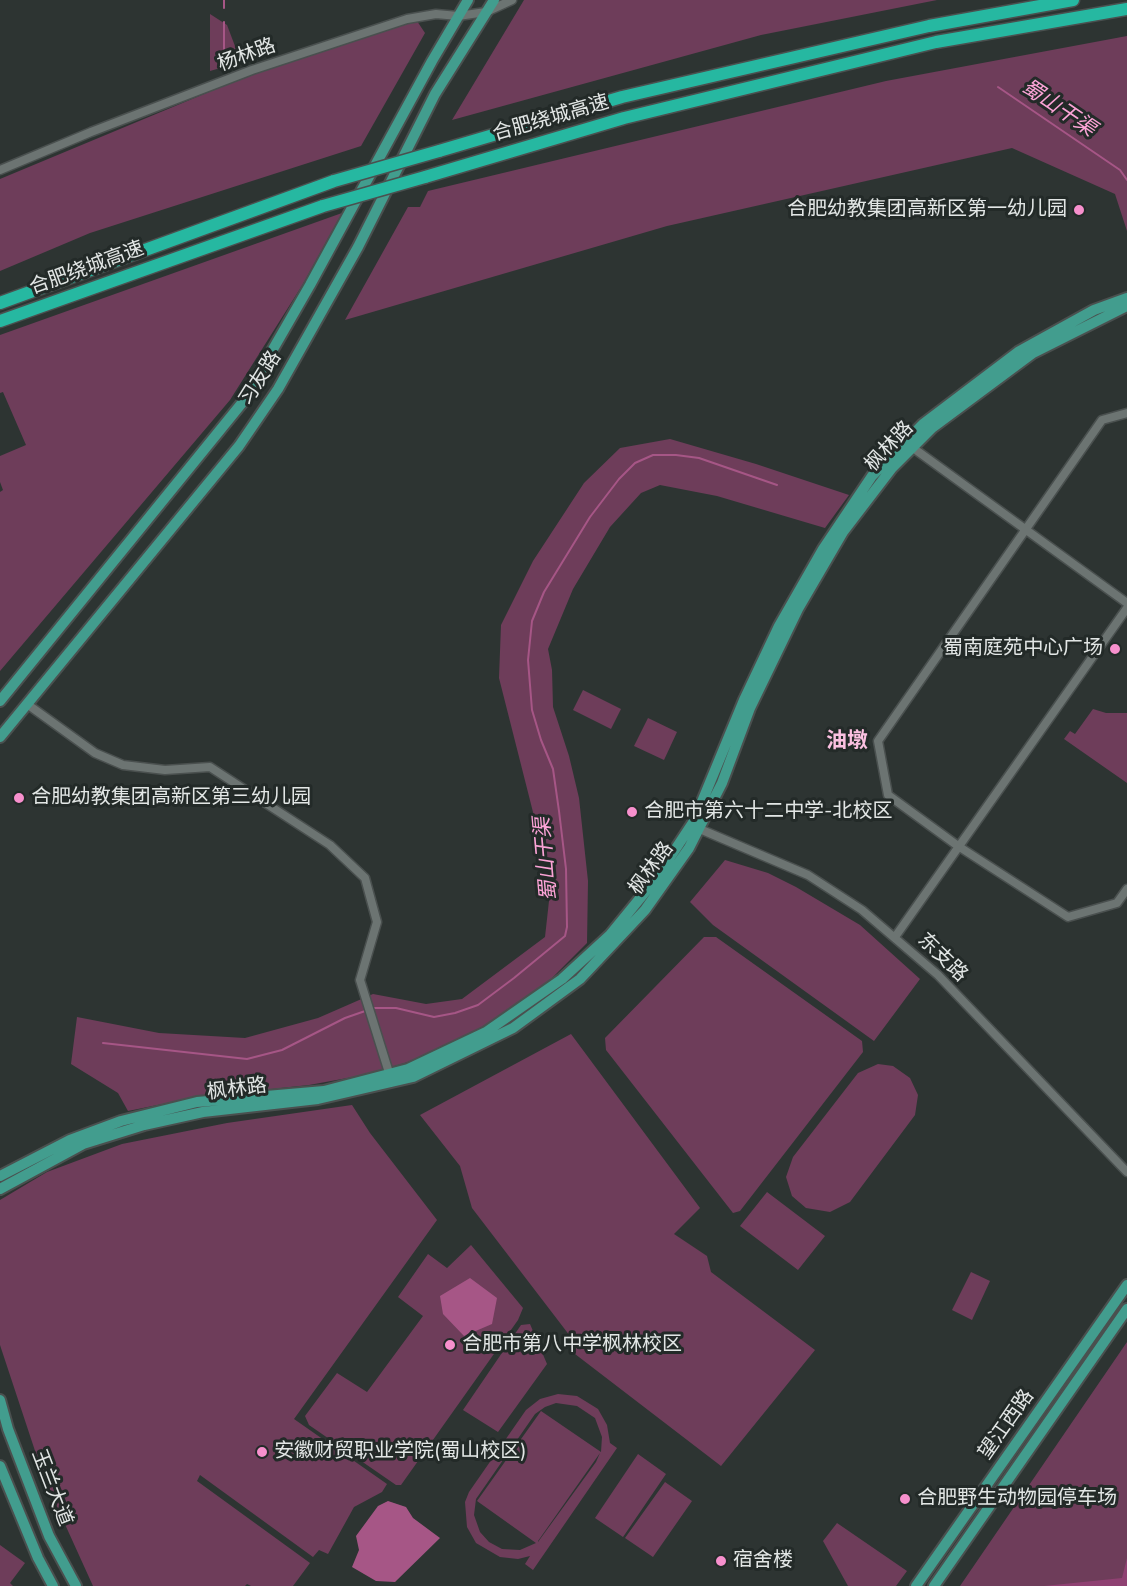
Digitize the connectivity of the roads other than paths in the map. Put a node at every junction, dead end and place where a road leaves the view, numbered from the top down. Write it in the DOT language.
graph roads {
  1 [pos="468,0"];
  2 [pos="494,0"];
  3 [pos="512,0"];
  4 [pos="1073,0"];
  5 [pos="1127,9"];
  6 [pos="486,12"];
  7 [pos="458,16"];
  8 [pos="0,170"];
  9 [pos="1127,298"];
  10 [pos="0,303"];
  11 [pos="1127,306"];
  12 [pos="0,321"];
  13 [pos="1127,413"];
  14 [pos="909,445"];
  15 [pos="1025,529"];
  16 [pos="1127,605"];
  17 [pos="0,701"];
  18 [pos="27,704"];
  19 [pos="0,737"];
  20 [pos="695,827"];
  21 [pos="958,846"];
  22 [pos="1127,889"];
  23 [pos="895,937"];
  24 [pos="391,1079"];
  25 [pos="1127,1172"];
  26 [pos="0,1176"];
  27 [pos="0,1189"];
  28 [pos="1127,1285"];
  29 [pos="1127,1309"];
  30 [pos="0,1400"];
  31 [pos="0,1466"];
  32 [pos="53,1586"];
  33 [pos="76,1586"];
  34 [pos="916,1586"];
  35 [pos="934,1586"];
  1 -- 7 [label="main road, 习友路"];
  2 -- 6 [label="main road, 习友路"];
  3 -- 6 [label="street, 杨林路"];
  4 -- 10 [label="highway, 合肥绕城高速, bridge"];
  5 -- 12 [label="highway, 合肥绕城高速, bridge"];
  6 -- 7 [label="street, 杨林路"];
  6 -- 18 [label="main road, 习友路"];
  7 -- 8 [label="street, 杨林路"];
  7 -- 17 [label="main road, 习友路"];
  9 -- 14 [label="main road, 枫林路"];
  11 -- 14 [label="main road, 枫林路"];
  13 -- 15 [label="street"];
  14 -- 15 [label="street"];
  14 -- 20 [label="main road, 枫林路"];
  15 -- 16 [label="street"];
  15 -- 21 [label="street"];
  16 -- 21 [label="street"];
  18 -- 19 [label="main road, 习友路"];
  18 -- 24 [label="street"];
  20 -- 23 [label="street, 东支路"];
  20 -- 24 [label="main road, 枫林路"];
  21 -- 22 [label="street"];
  21 -- 23 [label="street"];
  23 -- 25 [label="street, 东支路"];
  24 -- 26 [label="main road, 枫林路"];
  24 -- 27 [label="main road, 枫林路"];
  28 -- 34 [label="main road, 望江西路"];
  29 -- 35 [label="main road, 望江西路"];
  30 -- 33 [label="main road, 玉兰大道"];
  31 -- 32 [label="main road, 玉兰大道"];
}
